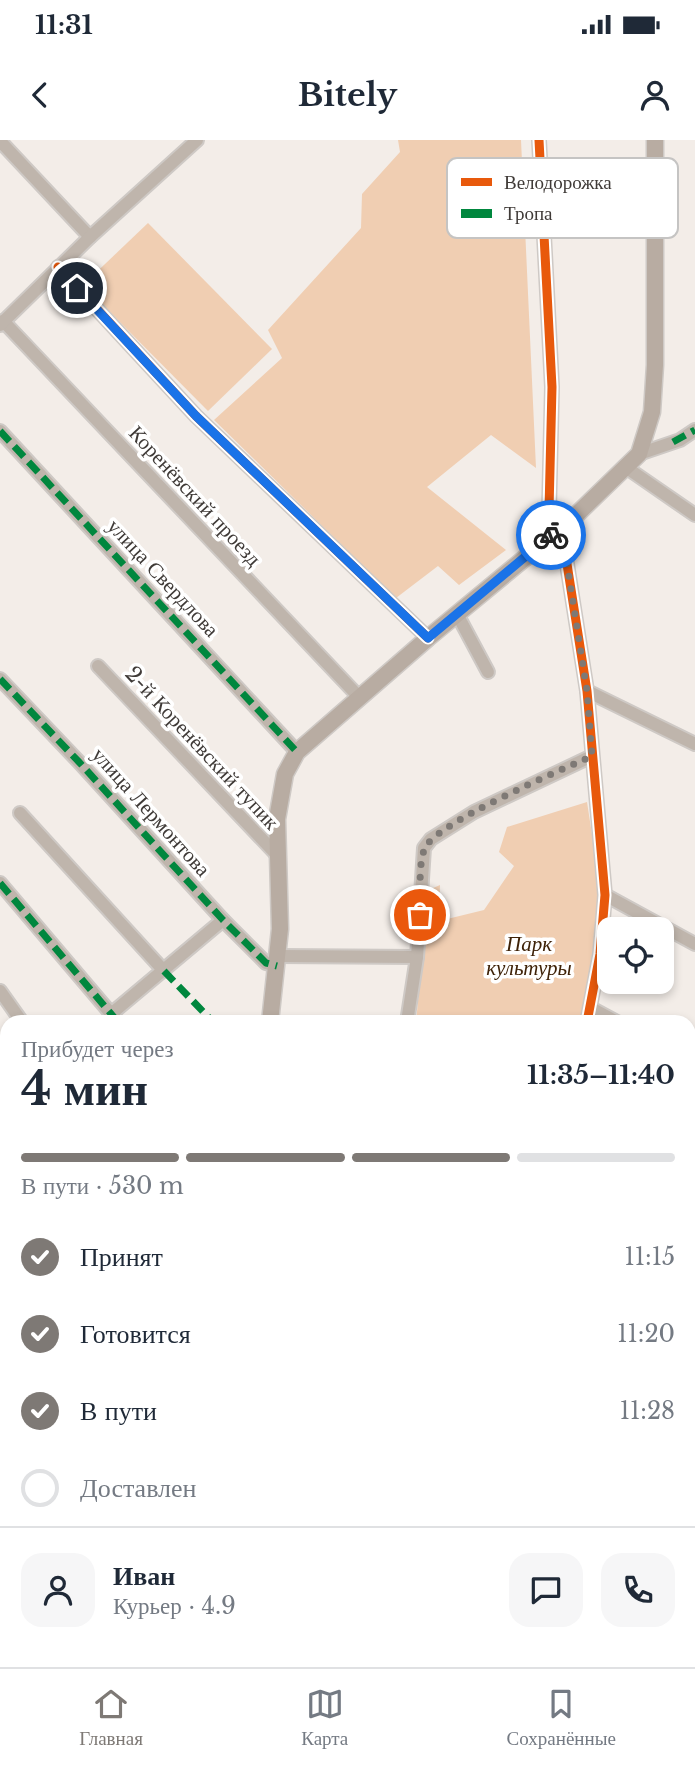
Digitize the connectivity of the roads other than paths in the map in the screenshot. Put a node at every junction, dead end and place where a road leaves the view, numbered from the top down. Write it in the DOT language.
graph roads {
  1 [pos="197,140"];
  2 [pos="539,140"];
  3 [pos="655,140"];
  4 [pos="0,141"];
  5 [pos="540,158"];
  6 [pos="655,158"];
  7 [pos="90,236"];
  8 [pos="544,238"];
  9 [pos="655,238"];
  10 [pos="58,267"];
  11 [pos="2,323"];
  12 [pos="695,430"];
  13 [pos="0,431"];
  14 [pos="639,454"];
  15 [pos="626,468"];
  16 [pos="695,515"];
  17 [pos="561,526"];
  18 [pos="457,614"];
  19 [pos="428,638"];
  20 [pos="98,666"];
  21 [pos="488,672"];
  22 [pos="0,679"];
  23 [pos="587,691"];
  24 [pos="359,697"];
  25 [pos="695,744"];
  26 [pos="297,752"];
  27 [pos="592,756"];
  28 [pos="20,813"];
  29 [pos="278,856"];
  30 [pos="0,883"];
  31 [pos="605,895"];
  32 [pos="223,920"];
  33 [pos="695,944"];
  34 [pos="417,957"];
  35 [pos="278,961"];
  36 [pos="164,971"];
  37 [pos="0,991"];
  38 [pos="591,1009"];
  39 [pos="17,1015"];
  40 [pos="112,1015"];
  41 [pos="118,1015"];
  42 [pos="271,1015"];
  43 [pos="408,1015"];
  44 [pos="589,1015"];
  45 [pos="603,1015"];
  1 -- 7 [label="street"];
  2 -- 5 [label="street"];
  3 -- 6 [label="main road"];
  4 -- 7 [label="street"];
  7 -- 10 [label="street"];
  8 -- 17 [label="street"];
  9 -- 14 [label="main road"];
  10 -- 11 [label="street"];
  10 -- 19 [label="street"];
  11 -- 24 [label="street, Коренёвский проезд"];
  12 -- 14 [label="street"];
  13 -- 26 [label="street, улица Свердлова"];
  14 -- 15 [label="main road"];
  15 -- 16 [label="street"];
  15 -- 17 [label="main road"];
  17 -- 18 [label="main road"];
  17 -- 23 [label="street"];
  18 -- 19 [label="main road"];
  18 -- 21 [label="street"];
  19 -- 24 [label="main road"];
  20 -- 29 [label="street, 2-й Коренёвский тупик"];
  22 -- 32 [label="street, улица Лермонтова"];
  23 -- 25 [label="street"];
  23 -- 27 [label="street"];
  24 -- 26 [label="main road"];
  26 -- 29 [label="main road"];
  27 -- 31 [label="street"];
  27 -- 34 [label="street"];
  28 -- 36 [label="street"];
  29 -- 35 [label="main road"];
  30 -- 40 [label="street"];
  31 -- 33 [label="street"];
  31 -- 38 [label="street"];
  32 -- 35 [label="street, улица Лермонтова"];
  32 -- 36 [label="street"];
  34 -- 35 [label="street"];
  34 -- 43 [label="street"];
  35 -- 42 [label="main road"];
  36 -- 41 [label="street"];
  37 -- 39 [label="street"];
  38 -- 44 [label="street"];
  38 -- 45 [label="street"];
}
